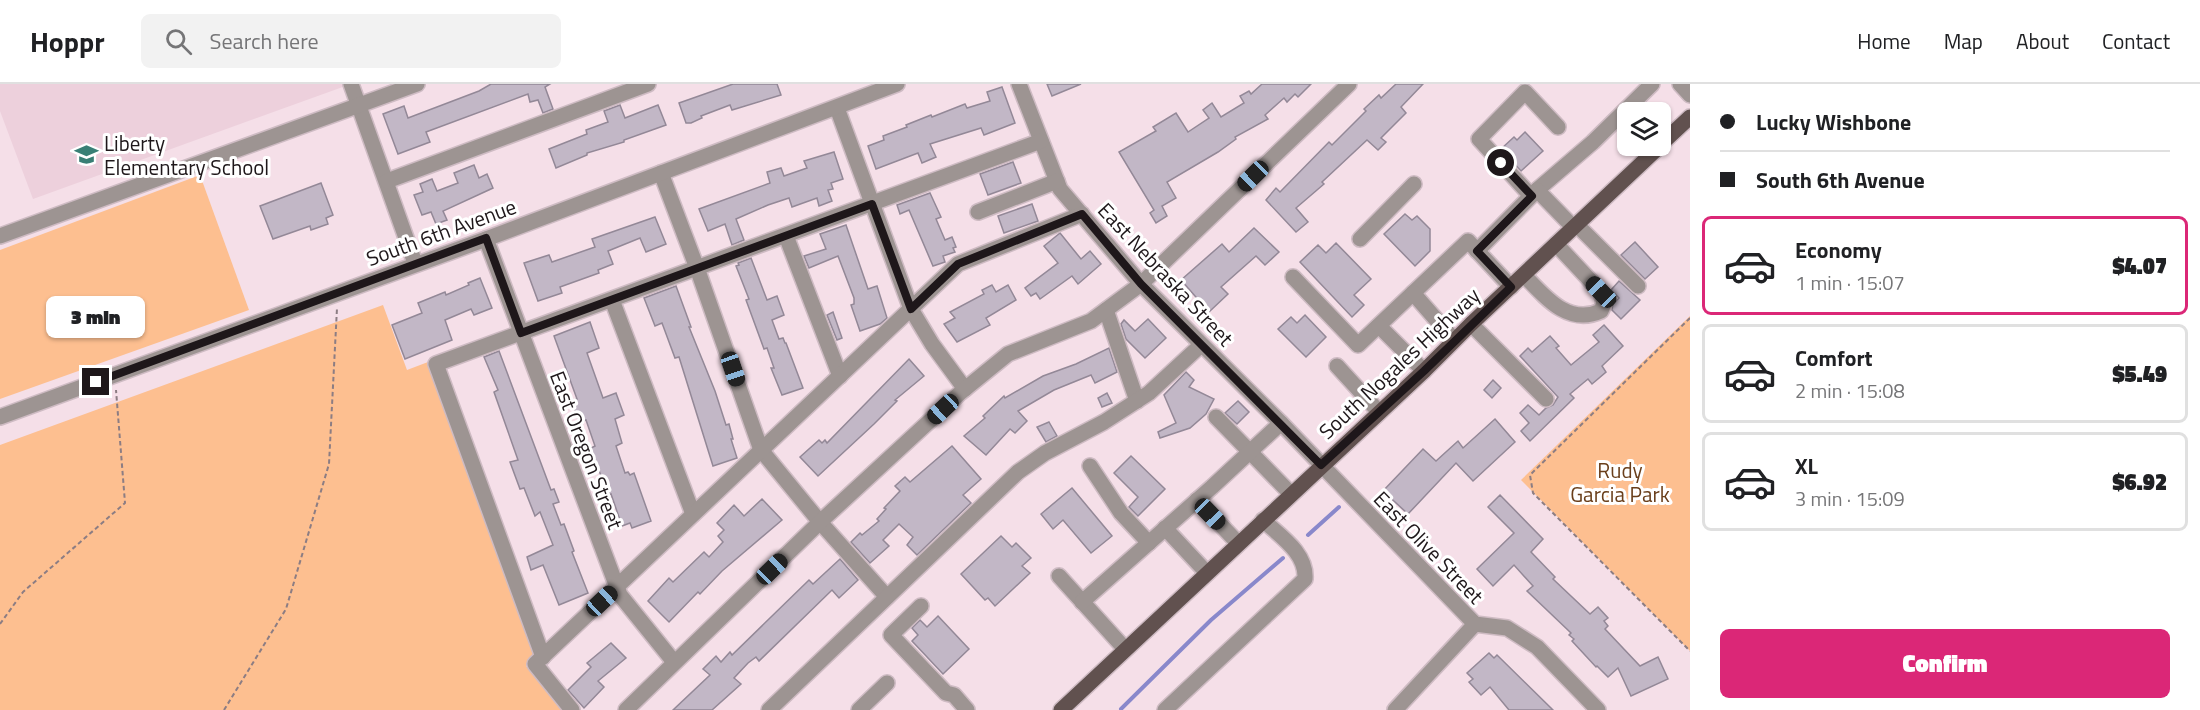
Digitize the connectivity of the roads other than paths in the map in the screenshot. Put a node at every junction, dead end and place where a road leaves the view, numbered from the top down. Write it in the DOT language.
graph roads {
  1 [pos="351,84"];
  2 [pos="417,84"];
  3 [pos="648,84"];
  4 [pos="897,84"];
  5 [pos="1019,84"];
  6 [pos="1349,84"];
  7 [pos="1652,84"];
  8 [pos="1680,84"];
  9 [pos="1690,95"];
  10 [pos="359,105"];
  11 [pos="837,108"];
  12 [pos="1690,117"];
  13 [pos="1558,127"];
  14 [pos="1671,135"];
  15 [pos="1041,141"];
  16 [pos="1649,156"];
  17 [pos="661,173"];
  18 [pos="387,181"];
  19 [pos="1057,181"];
  20 [pos="1414,184"];
  21 [pos="1534,193"];
  22 [pos="872,204"];
  23 [pos="978,212"];
  24 [pos="1082,214"];
  25 [pos="1576,226"];
  26 [pos="0,236"];
  27 [pos="786,236"];
  28 [pos="486,238"];
  29 [pos="1360,239"];
  30 [pos="1556,244"];
  31 [pos="1477,251"];
  32 [pos="415,263"];
  33 [pos="697,268"];
  34 [pos="1524,275"];
  35 [pos="1293,277"];
  36 [pos="1141,284"];
  37 [pos="1638,286"];
  38 [pos="1511,287"];
  39 [pos="1413,293"];
  40 [pos="612,300"];
  41 [pos="911,309"];
  42 [pos="1106,310"];
  43 [pos="1471,324"];
  44 [pos="1378,326"];
  45 [pos="521,333"];
  46 [pos="1454,340"];
  47 [pos="1202,345"];
  48 [pos="1337,366"];
  49 [pos="1424,371"];
  50 [pos="840,376"];
  51 [pos="965,389"];
  52 [pos="1546,399"];
  53 [pos="1137,401"];
  54 [pos="1379,412"];
  55 [pos="0,417"];
  56 [pos="1216,417"];
  57 [pos="1281,423"];
  58 [pos="761,450"];
  59 [pos="1250,452"];
  60 [pos="1321,465"];
  61 [pos="1090,466"];
  62 [pos="1291,494"];
  63 [pos="1197,501"];
  64 [pos="693,514"];
  65 [pos="1263,520"];
  66 [pos="820,522"];
  67 [pos="1165,528"];
  68 [pos="1149,543"];
  69 [pos="1238,543"];
  70 [pos="1207,573"];
  71 [pos="1059,576"];
  72 [pos="617,587"];
  73 [pos="887,597"];
  74 [pos="1082,602"];
  75 [pos="921,606"];
  76 [pos="1475,624"];
  77 [pos="1125,649"];
  78 [pos="543,657"];
  79 [pos="674,662"];
  80 [pos="887,683"];
  81 [pos="572,710"];
  82 [pos="626,710"];
  83 [pos="769,710"];
  84 [pos="859,710"];
  85 [pos="967,710"];
  86 [pos="1061,710"];
  87 [pos="1165,710"];
  88 [pos="1395,710"];
  89 [pos="1598,710"];
  1 -- 10 [label="street"];
  2 -- 10 [label="street"];
  3 -- 18 [label="street"];
  4 -- 11 [label="street, South 6th Avenue"];
  5 -- 15 [label="street, East Nebraska Street"];
  6 -- 36 [label="street"];
  7 -- 21 [label="street"];
  8 -- 9 [label="street"];
  10 -- 18 [label="street"];
  10 -- 26 [label="street"];
  11 -- 17 [label="street, South 6th Avenue"];
  11 -- 22 [label="street"];
  12 -- 14 [label="main road, South Nogales Highway"];
  13 -- 21 [label="street"];
  15 -- 19 [label="street, East Nebraska Street"];
  15 -- 22 [label="street"];
  16 -- 25 [label="main road, South Nogales Highway"];
  17 -- 28 [label="street, South 6th Avenue"];
  17 -- 33 [label="street"];
  18 -- 32 [label="street"];
  19 -- 23 [label="street"];
  19 -- 24 [label="street, East Nebraska Street"];
  20 -- 29 [label="street"];
  21 -- 25 [label="street"];
  21 -- 31 [label="street"];
  22 -- 27 [label="street"];
  22 -- 41 [label="street"];
  24 -- 36 [label="street, East Nebraska Street"];
  24 -- 41 [label="street"];
  25 -- 30 [label="main road, South Nogales Highway"];
  25 -- 37 [label="street"];
  27 -- 33 [label="street"];
  27 -- 50 [label="street"];
  28 -- 32 [label="street, South 6th Avenue"];
  28 -- 45 [label="street, East Oregon Street"];
  30 -- 34 [label="main road, South Nogales Highway"];
  30 -- 34 [label="street"];
  31 -- 38 [label="street"];
  31 -- 39 [label="street"];
  32 -- 55 [label="street, South 6th Avenue"];
  33 -- 40 [label="street"];
  33 -- 58 [label="street"];
  34 -- 38 [label="main road, South Nogales Highway"];
  35 -- 44 [label="street"];
  36 -- 42 [label="street"];
  36 -- 47 [label="street, East Nebraska Street"];
  38 -- 43 [label="main road, South Nogales Highway"];
  39 -- 44 [label="street"];
  39 -- 46 [label="street"];
  40 -- 45 [label="street"];
  40 -- 64 [label="street"];
  41 -- 50 [label="street"];
  41 -- 51 [label="street"];
  42 -- 51 [label="street"];
  42 -- 53 [label="street"];
  43 -- 46 [label="main road, South Nogales Highway"];
  43 -- 52 [label="street"];
  44 -- 49 [label="street"];
  45 -- 72 [label="street, East Oregon Street"];
  45 -- 78 [label="street"];
  46 -- 49 [label="main road, South Nogales Highway"];
  47 -- 53 [label="street"];
  47 -- 57 [label="street, East Nebraska Street"];
  48 -- 54 [label="street"];
  49 -- 54 [label="main road, South Nogales Highway"];
  50 -- 58 [label="street"];
  51 -- 66 [label="street"];
  53 -- 73 [label="street"];
  54 -- 60 [label="main road, South Nogales Highway"];
  56 -- 59 [label="street"];
  57 -- 59 [label="street"];
  57 -- 60 [label="street, East Nebraska Street"];
  58 -- 64 [label="street"];
  58 -- 66 [label="street"];
  59 -- 62 [label="street"];
  59 -- 63 [label="street"];
  60 -- 62 [label="main road, South Nogales Highway"];
  60 -- 76 [label="street, East Olive Street"];
  61 -- 68 [label="street"];
  62 -- 65 [label="main road, South Nogales Highway"];
  63 -- 67 [label="street"];
  63 -- 69 [label="street"];
  64 -- 72 [label="street"];
  65 -- 69 [label="main road, South Nogales Highway"];
  65 -- 87 [label="street"];
  66 -- 73 [label="street"];
  66 -- 79 [label="street"];
  67 -- 68 [label="street"];
  67 -- 70 [label="street"];
  68 -- 74 [label="street"];
  69 -- 70 [label="main road, South Nogales Highway"];
  70 -- 77 [label="main road, South Nogales Highway"];
  71 -- 74 [label="street"];
  72 -- 78 [label="street"];
  72 -- 79 [label="street, East Oregon Street"];
  73 -- 83 [label="street"];
  74 -- 77 [label="street"];
  75 -- 85 [label="street"];
  76 -- 88 [label="street"];
  76 -- 89 [label="street, East Olive Street"];
  77 -- 86 [label="main road, South Nogales Highway"];
  78 -- 81 [label="street"];
  79 -- 82 [label="street"];
  80 -- 84 [label="street"];
}
